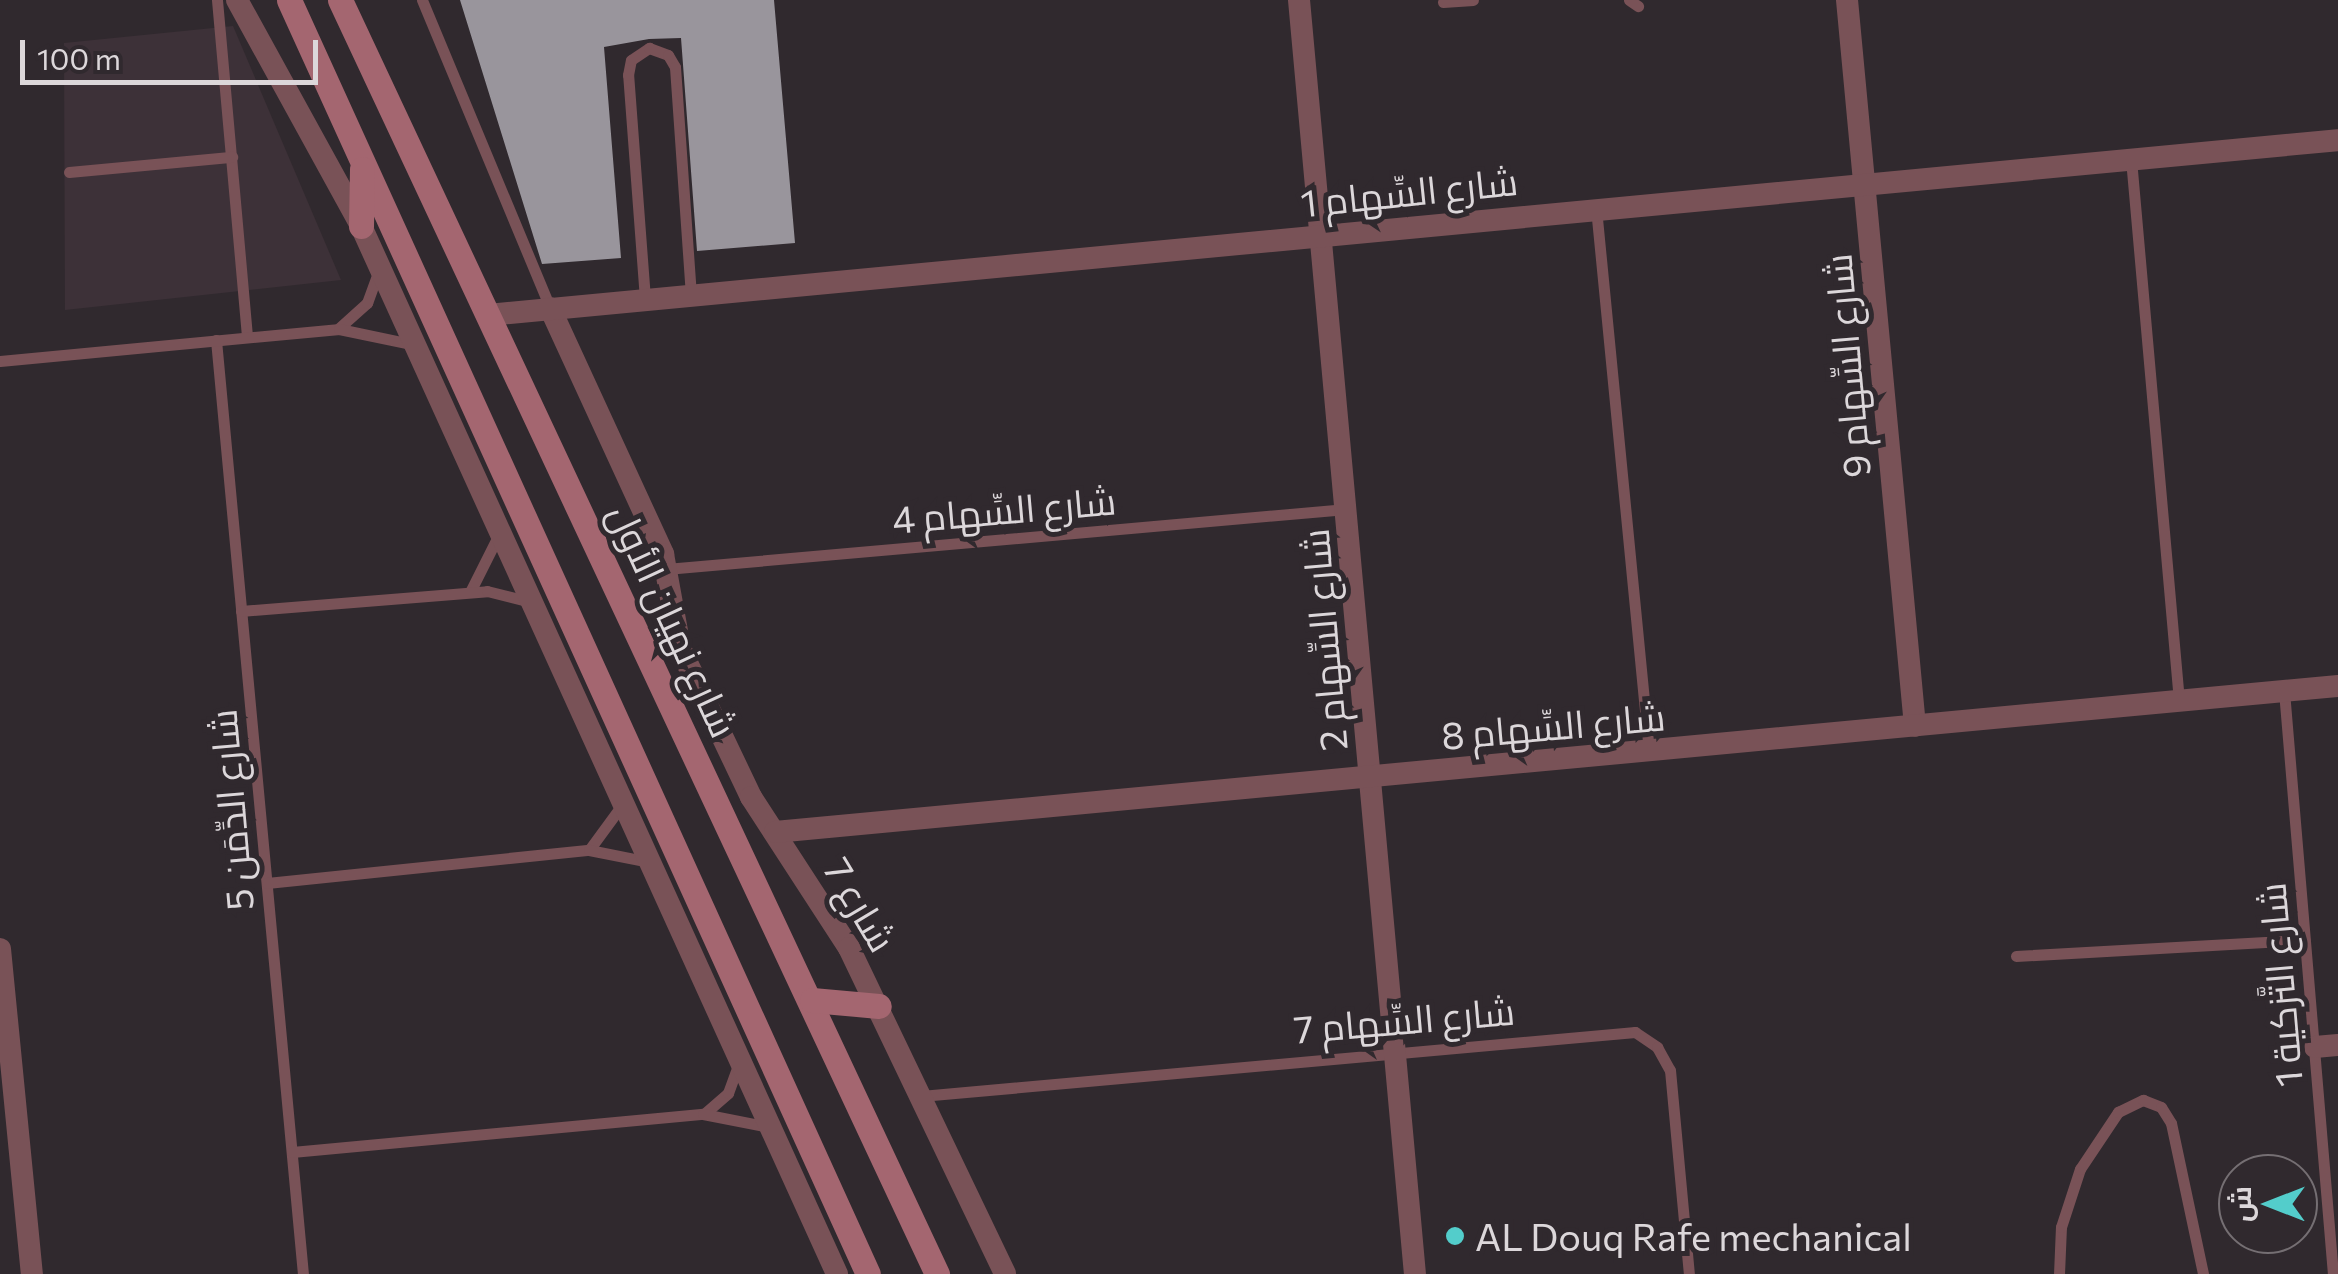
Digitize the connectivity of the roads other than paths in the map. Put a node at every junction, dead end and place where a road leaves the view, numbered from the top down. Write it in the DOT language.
graph roads {
  1 [pos="217,0"];
  2 [pos="238,0"];
  3 [pos="340,0"];
  4 [pos="361,0"];
  5 [pos="422,0"];
  6 [pos="1299,0"];
  7 [pos="1473,0"];
  8 [pos="1847,0"];
  9 [pos="289,2"];
  10 [pos="1442,2"];
  11 [pos="356,35"];
  12 [pos="2338,140"];
  13 [pos="232,157"];
  14 [pos="362,159"];
  15 [pos="2131,159"];
  16 [pos="68,172"];
  17 [pos="1864,184"];
  18 [pos="1596,208"];
  19 [pos="361,226"];
  20 [pos="1321,236"];
  21 [pos="378,268"];
  22 [pos="691,294"];
  23 [pos="645,299"];
  24 [pos="550,308"];
  25 [pos="488,315"];
  26 [pos="339,328"];
  27 [pos="248,337"];
  28 [pos="216,340"];
  29 [pos="411,344"];
  30 [pos="0,361"];
  31 [pos="1346,509"];
  32 [pos="498,527"];
  33 [pos="666,570"];
  34 [pos="470,592"];
  35 [pos="535,603"];
  36 [pos="241,612"];
  37 [pos="2338,686"];
  38 [pos="2284,692"];
  39 [pos="2179,701"];
  40 [pos="1915,726"];
  41 [pos="1649,751"];
  42 [pos="1371,776"];
  43 [pos="624,797"];
  44 [pos="775,832"];
  45 [pos="589,850"];
  46 [pos="658,866"];
  47 [pos="266,883"];
  48 [pos="2305,940"];
  49 [pos="0,948"];
  50 [pos="2016,956"];
  51 [pos="812,1000"];
  52 [pos="879,1006"];
  53 [pos="2326,1046"];
  54 [pos="1396,1050"];
  55 [pos="739,1052"];
  56 [pos="921,1096"];
  57 [pos="703,1114"];
  58 [pos="773,1128"];
  59 [pos="292,1152"];
  60 [pos="32,1274"];
  61 [pos="303,1274"];
  62 [pos="837,1274"];
  63 [pos="868,1274"];
  64 [pos="937,1274"];
  65 [pos="1004,1274"];
  66 [pos="1416,1274"];
  67 [pos="1689,1274"];
  68 [pos="2059,1274"];
  69 [pos="2203,1274"];
  70 [pos="2334,1274"];
  1 -- 13 [label="lane"];
  2 -- 19 [label="street"];
  3 -- 11 [label="main road, شارع نهيان الأول"];
  4 -- 11 [label="main road"];
  5 -- 24 [label="lane"];
  6 -- 20 [label="street, شارع السِّهام 2"];
  7 -- 10 [label="lane"];
  8 -- 17 [label="street, شارع السِّهام 9"];
  9 -- 14 [label="main road"];
  11 -- 25 [label="main road, شارع نهيان الأول"];
  12 -- 15 [label="street, شارع السِّهام 1"];
  13 -- 16 [label="lane"];
  13 -- 27 [label="lane"];
  14 -- 19 [label="main road"];
  14 -- 63 [label="main road"];
  15 -- 17 [label="street, شارع السِّهام 1"];
  15 -- 39 [label="lane"];
  17 -- 18 [label="street, شارع السِّهام 1"];
  17 -- 40 [label="street, شارع السِّهام 9"];
  18 -- 20 [label="street, شارع السِّهام 1"];
  18 -- 41 [label="lane"];
  19 -- 21 [label="street"];
  20 -- 22 [label="street, شارع السِّهام 1"];
  20 -- 31 [label="street, شارع السِّهام 2"];
  21 -- 26 [label="lane"];
  21 -- 29 [label="street"];
  22 -- 23 [label="street, شارع السِّهام 1"];
  22 -- 23 [label="lane"];
  23 -- 24 [label="street, شارع السِّهام 1"];
  24 -- 25 [label="street, شارع السِّهام 1"];
  24 -- 33 [label="street, شارع 7"];
  25 -- 51 [label="main road, شارع نهيان الأول"];
  26 -- 27 [label="lane"];
  26 -- 29 [label="lane"];
  27 -- 28 [label="lane"];
  28 -- 30 [label="lane"];
  28 -- 36 [label="lane, شارع الدِّمَن 5"];
  29 -- 32 [label="street"];
  31 -- 33 [label="lane, شارع السِّهام 4"];
  31 -- 42 [label="street, شارع السِّهام 2"];
  32 -- 34 [label="lane"];
  32 -- 35 [label="street"];
  33 -- 44 [label="street, شارع 7"];
  34 -- 35 [label="lane"];
  34 -- 36 [label="lane"];
  35 -- 43 [label="street"];
  36 -- 47 [label="lane, شارع الدِّمَن 5"];
  37 -- 38 [label="street, شارع السِّهام 8"];
  38 -- 39 [label="street, شارع السِّهام 8"];
  38 -- 48 [label="lane, شارع التَّزكية 1"];
  39 -- 40 [label="street, شارع السِّهام 8"];
  40 -- 41 [label="street, شارع السِّهام 8"];
  41 -- 42 [label="street, شارع السِّهام 8"];
  42 -- 44 [label="street, شارع السِّهام 8"];
  42 -- 54 [label="street, شارع السِّهام 2"];
  43 -- 45 [label="lane"];
  43 -- 46 [label="street"];
  44 -- 52 [label="street, شارع 7"];
  45 -- 46 [label="lane"];
  45 -- 47 [label="lane"];
  46 -- 55 [label="street"];
  47 -- 59 [label="lane, شارع الدِّمَن 5"];
  48 -- 50 [label="lane"];
  48 -- 53 [label="lane, شارع التَّزكية 1"];
  49 -- 60 [label="street"];
  51 -- 52 [label="main road"];
  51 -- 64 [label="main road, شارع نهيان الأول"];
  52 -- 56 [label="street, شارع 7"];
  53 -- 70 [label="lane, شارع التَّزكية 1"];
  54 -- 56 [label="lane, شارع السِّهام 7"];
  54 -- 66 [label="street, شارع السِّهام 2"];
  54 -- 67 [label="lane, شارع السِّهام 7"];
  55 -- 57 [label="lane"];
  55 -- 58 [label="street"];
  56 -- 65 [label="street, شارع 7"];
  57 -- 58 [label="lane"];
  57 -- 59 [label="lane"];
  58 -- 62 [label="street"];
  59 -- 61 [label="lane, شارع الدِّمَن 5"];
  68 -- 69 [label="lane"];
}
